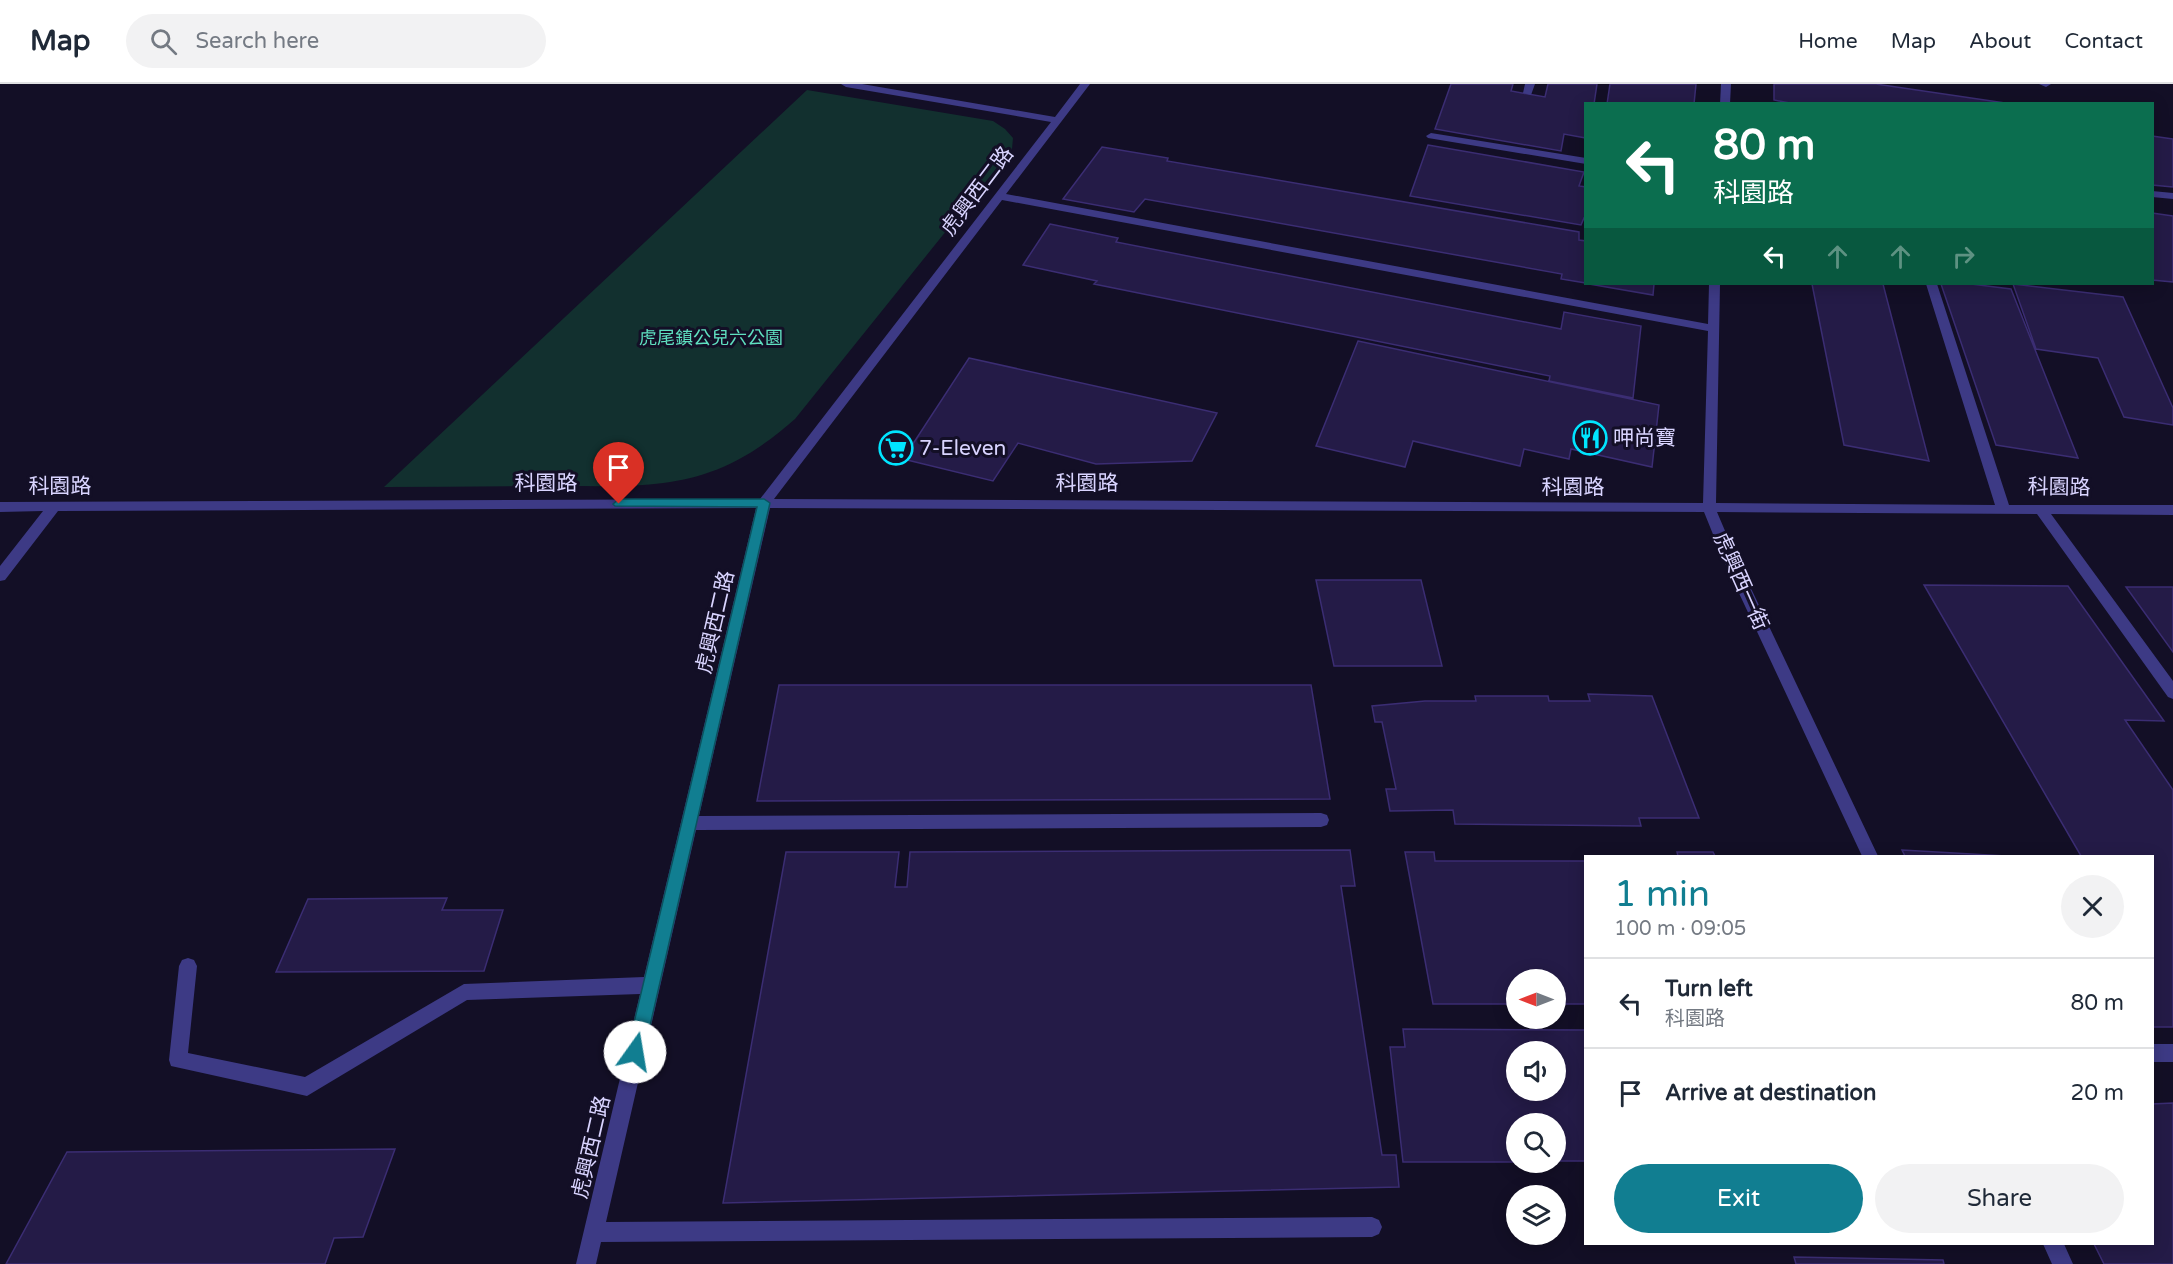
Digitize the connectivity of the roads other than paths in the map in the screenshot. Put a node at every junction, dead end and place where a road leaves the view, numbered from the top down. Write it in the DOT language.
graph roads {
  1 [pos="846,84"];
  2 [pos="1085,84"];
  3 [pos="1726,84"];
  4 [pos="1725,102"];
  5 [pos="1058,120"];
  6 [pos="1431,135"];
  7 [pos="1584,161"];
  8 [pos="2154,194"];
  9 [pos="999,196"];
  10 [pos="2173,196"];
  11 [pos="1715,285"];
  12 [pos="1932,285"];
  13 [pos="1713,328"];
  14 [pos="764,503"];
  15 [pos="0,507"];
  16 [pos="54,507"];
  17 [pos="2003,508"];
  18 [pos="2040,508"];
  19 [pos="1709,509"];
  20 [pos="2173,510"];
  21 [pos="0,576"];
  22 [pos="2173,693"];
  23 [pos="1321,820"];
  24 [pos="689,823"];
  25 [pos="1870,855"];
  26 [pos="188,966"];
  27 [pos="651,985"];
  28 [pos="2154,1053"];
  29 [pos="2173,1053"];
  30 [pos="1372,1227"];
  31 [pos="593,1232"];
  32 [pos="2054,1245"];
  33 [pos="585,1264"];
  34 [pos="2063,1264"];
  1 -- 5 [label="street"];
  2 -- 5 [label="street, 虎興西二路"];
  3 -- 4 [label="street"];
  5 -- 9 [label="street, 虎興西二路"];
  6 -- 7 [label="street"];
  8 -- 10 [label="street"];
  9 -- 13 [label="street"];
  9 -- 14 [label="street, 虎興西二路"];
  11 -- 13 [label="street, 虎興西一街"];
  12 -- 17 [label="street"];
  13 -- 19 [label="street, 虎興西一街"];
  14 -- 16 [label="street, 科園路"];
  14 -- 19 [label="street, 科園路"];
  14 -- 24 [label="street, 虎興西二路"];
  15 -- 16 [label="street, 科園路"];
  16 -- 21 [label="street"];
  17 -- 18 [label="street, 科園路"];
  17 -- 19 [label="street, 科園路"];
  18 -- 20 [label="street, 科園路"];
  18 -- 22 [label="street"];
  19 -- 25 [label="street, 虎興西一街"];
  23 -- 24 [label="street"];
  24 -- 27 [label="street, 虎興西二路"];
  26 -- 27 [label="street"];
  27 -- 31 [label="street, 虎興西二路"];
  28 -- 29 [label="street"];
  30 -- 31 [label="street"];
  31 -- 33 [label="street, 虎興西二路"];
  32 -- 34 [label="street"];
}
